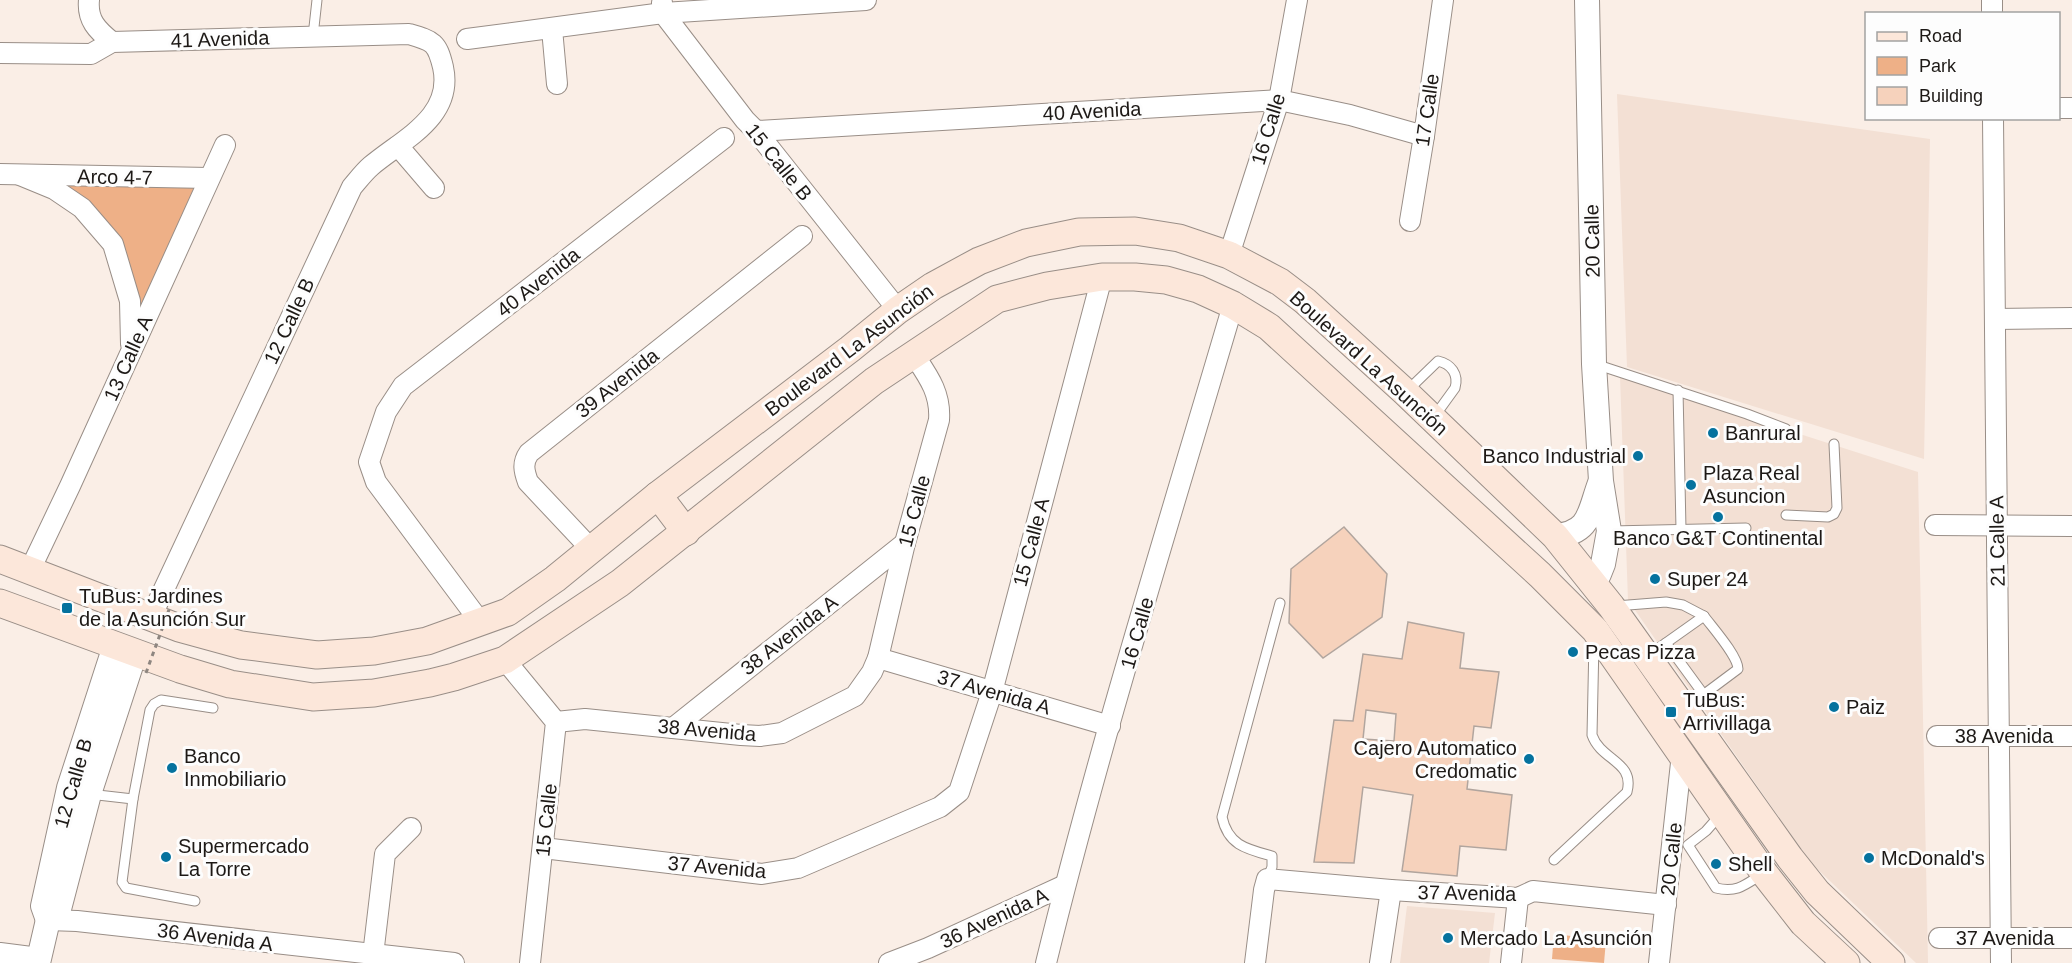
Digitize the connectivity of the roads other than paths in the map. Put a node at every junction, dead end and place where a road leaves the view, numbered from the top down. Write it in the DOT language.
graph roads {
  1 [pos="89,0"];
  2 [pos="317,0"];
  3 [pos="866,0"];
  4 [pos="1297,0"];
  5 [pos="1443,0"];
  6 [pos="1587,0"];
  7 [pos="662,7"];
  8 [pos="552,29"];
  9 [pos="313,36"];
  10 [pos="467,39"];
  11 [pos="112,42"];
  12 [pos="438,49"];
  13 [pos="0,53"];
  14 [pos="557,84"];
  15 [pos="1279,100"];
  16 [pos="1993,120"];
  17 [pos="756,131"];
  18 [pos="1424,136"];
  19 [pos="724,138"];
  20 [pos="225,145"];
  21 [pos="398,146"];
  22 [pos="0,174"];
  23 [pos="20,175"];
  24 [pos="209,178"];
  25 [pos="434,188"];
  26 [pos="1410,220"];
  27 [pos="802,236"];
  28 [pos="1179,238"];
  29 [pos="1228,255"];
  30 [pos="1102,277"];
  31 [pos="1166,280"];
  32 [pos="1233,305"];
  33 [pos="898,310"];
  34 [pos="2072,318"];
  35 [pos="1995,319"];
  36 [pos="1342,333"];
  37 [pos="131,350"];
  38 [pos="850,350"];
  39 [pos="914,355"];
  40 [pos="1594,364"];
  41 [pos="1313,366"];
  42 [pos="874,381"];
  43 [pos="1678,390"];
  44 [pos="1405,392"];
  45 [pos="1432,419"];
  46 [pos="1786,429"];
  47 [pos="1834,444"];
  48 [pos="1601,481"];
  49 [pos="658,495"];
  50 [pos="1786,515"];
  51 [pos="1935,525"];
  52 [pos="1997,526"];
  53 [pos="2072,526"];
  54 [pos="1746,528"];
  55 [pos="1681,529"];
  56 [pos="1609,531"];
  57 [pos="686,532"];
  58 [pos="1555,536"];
  59 [pos="904,543"];
  60 [pos="591,549"];
  61 [pos="0,559"];
  62 [pos="30,570"];
  63 [pos="1540,575"];
  64 [pos="1593,583"];
  65 [pos="96,597"];
  66 [pos="521,602"];
  67 [pos="0,603"];
  68 [pos="1280,603"];
  69 [pos="1611,606"];
  70 [pos="160,612"];
  71 [pos="1704,616"];
  72 [pos="481,622"];
  73 [pos="1594,630"];
  74 [pos="545,634"];
  75 [pos="1656,650"];
  76 [pos="132,657"];
  77 [pos="505,660"];
  78 [pos="875,665"];
  79 [pos="992,692"];
  80 [pos="1694,702"];
  81 [pos="213,708"];
  82 [pos="556,722"];
  83 [pos="1110,726"];
  84 [pos="672,728"];
  85 [pos="1936,736"];
  86 [pos="1999,736"];
  87 [pos="2072,736"];
  88 [pos="1682,754"];
  89 [pos="79,791"];
  90 [pos="133,799"];
  91 [pos="950,801"];
  92 [pos="1723,812"];
  93 [pos="411,828"];
  94 [pos="1680,844"];
  95 [pos="543,848"];
  96 [pos="1554,860"];
  97 [pos="1764,873"];
  98 [pos="1267,879"];
  99 [pos="1065,885"];
  100 [pos="1391,890"];
  101 [pos="1518,898"];
  102 [pos="195,901"];
  103 [pos="1666,905"];
  104 [pos="48,920"];
  105 [pos="1939,938"];
  106 [pos="2001,938"];
  107 [pos="2072,938"];
  108 [pos="0,952"];
  109 [pos="283,954"];
  110 [pos="374,955"];
  111 [pos="927,956"];
  112 [pos="39,960"];
  113 [pos="454,963"];
  114 [pos="530,963"];
  115 [pos="889,963"];
  116 [pos="1046,963"];
  117 [pos="1255,963"];
  118 [pos="1380,963"];
  119 [pos="1510,963"];
  120 [pos="1659,963"];
  121 [pos="1846,963"];
  122 [pos="1891,963"];
  123 [pos="2001,963"];
  1 -- 11 [label="street"];
  2 -- 9 [label="lane"];
  3 -- 7 [label="street"];
  4 -- 15 [label="street, 16 Calle"];
  5 -- 18 [label="street, 17 Calle"];
  6 -- 40 [label="street, 20 Calle"];
  7 -- 8 [label="street"];
  7 -- 17 [label="street, 15 Calle B"];
  8 -- 10 [label="street"];
  8 -- 14 [label="street"];
  9 -- 11 [label="street, 41 Avenida"];
  9 -- 12 [label="street, 41 Avenida"];
  11 -- 13 [label="street, 41 Avenida"];
  12 -- 21 [label="street, 12 Calle B"];
  15 -- 17 [label="street, 40 Avenida"];
  15 -- 18 [label="street, 40 Avenida"];
  15 -- 29 [label="street, 16 Calle"];
  16 -- 35 [label="street, 21 Calle A"];
  17 -- 33 [label="street, 15 Calle B"];
  18 -- 26 [label="street, 17 Calle"];
  19 -- 72 [label="street, 40 Avenida"];
  20 -- 24 [label="street, 13 Calle A"];
  21 -- 25 [label="street"];
  21 -- 70 [label="street, 12 Calle B"];
  22 -- 23 [label="street, Arco 4-7"];
  23 -- 24 [label="street, Arco 4-7"];
  23 -- 37 [label="street, Arco 4-7"];
  24 -- 37 [label="street, 13 Calle A"];
  27 -- 60 [label="street, 39 Avenida"];
  28 -- 29 [label="main road, Boulevard La Asunción"];
  28 -- 31 [label="main road"];
  28 -- 33 [label="main road, Boulevard La Asunción"];
  29 -- 36 [label="main road, Boulevard La Asunción"];
  30 -- 31 [label="main road, Boulevard La Asunción"];
  30 -- 39 [label="main road, Boulevard La Asunción"];
  30 -- 79 [label="street, 15 Calle A"];
  31 -- 32 [label="main road, Boulevard La Asunción"];
  32 -- 41 [label="main road, Boulevard La Asunción"];
  32 -- 83 [label="street, 16 Calle"];
  33 -- 38 [label="main road, Boulevard La Asunción"];
  34 -- 35 [label="street"];
  35 -- 52 [label="street, 21 Calle A"];
  36 -- 41 [label="main road"];
  36 -- 44 [label="main road, Boulevard La Asunción"];
  37 -- 62 [label="street, 13 Calle A"];
  38 -- 42 [label="main road"];
  38 -- 49 [label="main road, Boulevard La Asunción"];
  39 -- 42 [label="main road, Boulevard La Asunción"];
  39 -- 59 [label="street, 15 Calle"];
  40 -- 43 [label="lane"];
  40 -- 48 [label="street, 20 Calle"];
  41 -- 63 [label="main road, Boulevard La Asunción"];
  42 -- 57 [label="main road, Boulevard La Asunción"];
  43 -- 46 [label="lane"];
  43 -- 55 [label="lane"];
  44 -- 45 [label="main road, Boulevard La Asunción"];
  44 -- 45 [label="lane"];
  45 -- 58 [label="main road, Boulevard La Asunción"];
  47 -- 50 [label="lane"];
  48 -- 56 [label="street, 20 Calle"];
  48 -- 58 [label="street, 20 Calle"];
  49 -- 57 [label="main road"];
  49 -- 60 [label="main road, Boulevard La Asunción"];
  51 -- 52 [label="street"];
  52 -- 53 [label="street"];
  52 -- 86 [label="street, 21 Calle A"];
  54 -- 55 [label="lane"];
  55 -- 56 [label="lane"];
  56 -- 64 [label="street, 20 Calle"];
  57 -- 74 [label="main road, Boulevard La Asunción"];
  58 -- 64 [label="main road, Boulevard La Asunción"];
  59 -- 78 [label="street, 15 Calle"];
  59 -- 84 [label="street, 38 Avenida A"];
  60 -- 66 [label="main road, Boulevard La Asunción"];
  61 -- 62 [label="main road, Boulevard La Asunción"];
  62 -- 65 [label="main road, Boulevard La Asunción"];
  63 -- 64 [label="main road"];
  63 -- 73 [label="main road, Boulevard La Asunción"];
  64 -- 69 [label="main road, Boulevard La Asunción"];
  65 -- 70 [label="main road, Boulevard La Asunción"];
  65 -- 76 [label="main road"];
  66 -- 72 [label="main road, Boulevard La Asunción"];
  66 -- 74 [label="main road"];
  67 -- 76 [label="main road, Boulevard La Asunción"];
  68 -- 98 [label="lane"];
  69 -- 71 [label="lane"];
  69 -- 75 [label="main road, Boulevard La Asunción"];
  70 -- 72 [label="main road, Boulevard La Asunción"];
  71 -- 75 [label="lane"];
  71 -- 80 [label="lane"];
  73 -- 88 [label="main road, Boulevard La Asunción"];
  73 -- 96 [label="lane"];
  74 -- 77 [label="main road, Boulevard La Asunción"];
  75 -- 80 [label="main road, Boulevard La Asunción"];
  76 -- 77 [label="main road, Boulevard La Asunción"];
  76 -- 89 [label="street, 12 Calle B"];
  77 -- 82 [label="street"];
  78 -- 79 [label="street, 37 Avenida A"];
  78 -- 84 [label="street, 38 Avenida"];
  79 -- 83 [label="street, 37 Avenida A"];
  79 -- 91 [label="street, 15 Calle A"];
  80 -- 122 [label="main road, Boulevard La Asunción"];
  81 -- 90 [label="lane"];
  82 -- 84 [label="street, 38 Avenida"];
  82 -- 95 [label="street, 15 Calle"];
  83 -- 99 [label="street, 16 Calle"];
  85 -- 86 [label="street, 38 Avenida"];
  86 -- 87 [label="street, 38 Avenida"];
  86 -- 106 [label="street, 21 Calle A"];
  88 -- 92 [label="main road, Boulevard La Asunción"];
  88 -- 94 [label="street, 20 Calle"];
  89 -- 90 [label="lane"];
  89 -- 104 [label="street, 12 Calle B"];
  90 -- 102 [label="lane"];
  91 -- 95 [label="street, 37 Avenida"];
  92 -- 94 [label="lane"];
  92 -- 97 [label="main road, Boulevard La Asunción"];
  93 -- 110 [label="street"];
  94 -- 97 [label="lane"];
  94 -- 103 [label="street, 20 Calle"];
  95 -- 114 [label="street, 15 Calle"];
  97 -- 121 [label="main road, Boulevard La Asunción"];
  98 -- 100 [label="street, 37 Avenida"];
  98 -- 117 [label="street"];
  99 -- 111 [label="street, 36 Avenida A"];
  99 -- 116 [label="street, 16 Calle"];
  100 -- 101 [label="street, 37 Avenida"];
  100 -- 118 [label="street"];
  101 -- 103 [label="street, 37 Avenida"];
  101 -- 119 [label="street"];
  103 -- 120 [label="street, 20 Calle"];
  104 -- 109 [label="street, 36 Avenida A"];
  104 -- 112 [label="street, 12 Calle B"];
  105 -- 106 [label="street, 37 Avenida"];
  106 -- 107 [label="street, 37 Avenida"];
  106 -- 123 [label="street, 21 Calle A"];
  108 -- 112 [label="street"];
  109 -- 110 [label="street, 36 Avenida A"];
  110 -- 113 [label="street, 36 Avenida A"];
  111 -- 115 [label="street, 36 Avenida A"];
}
